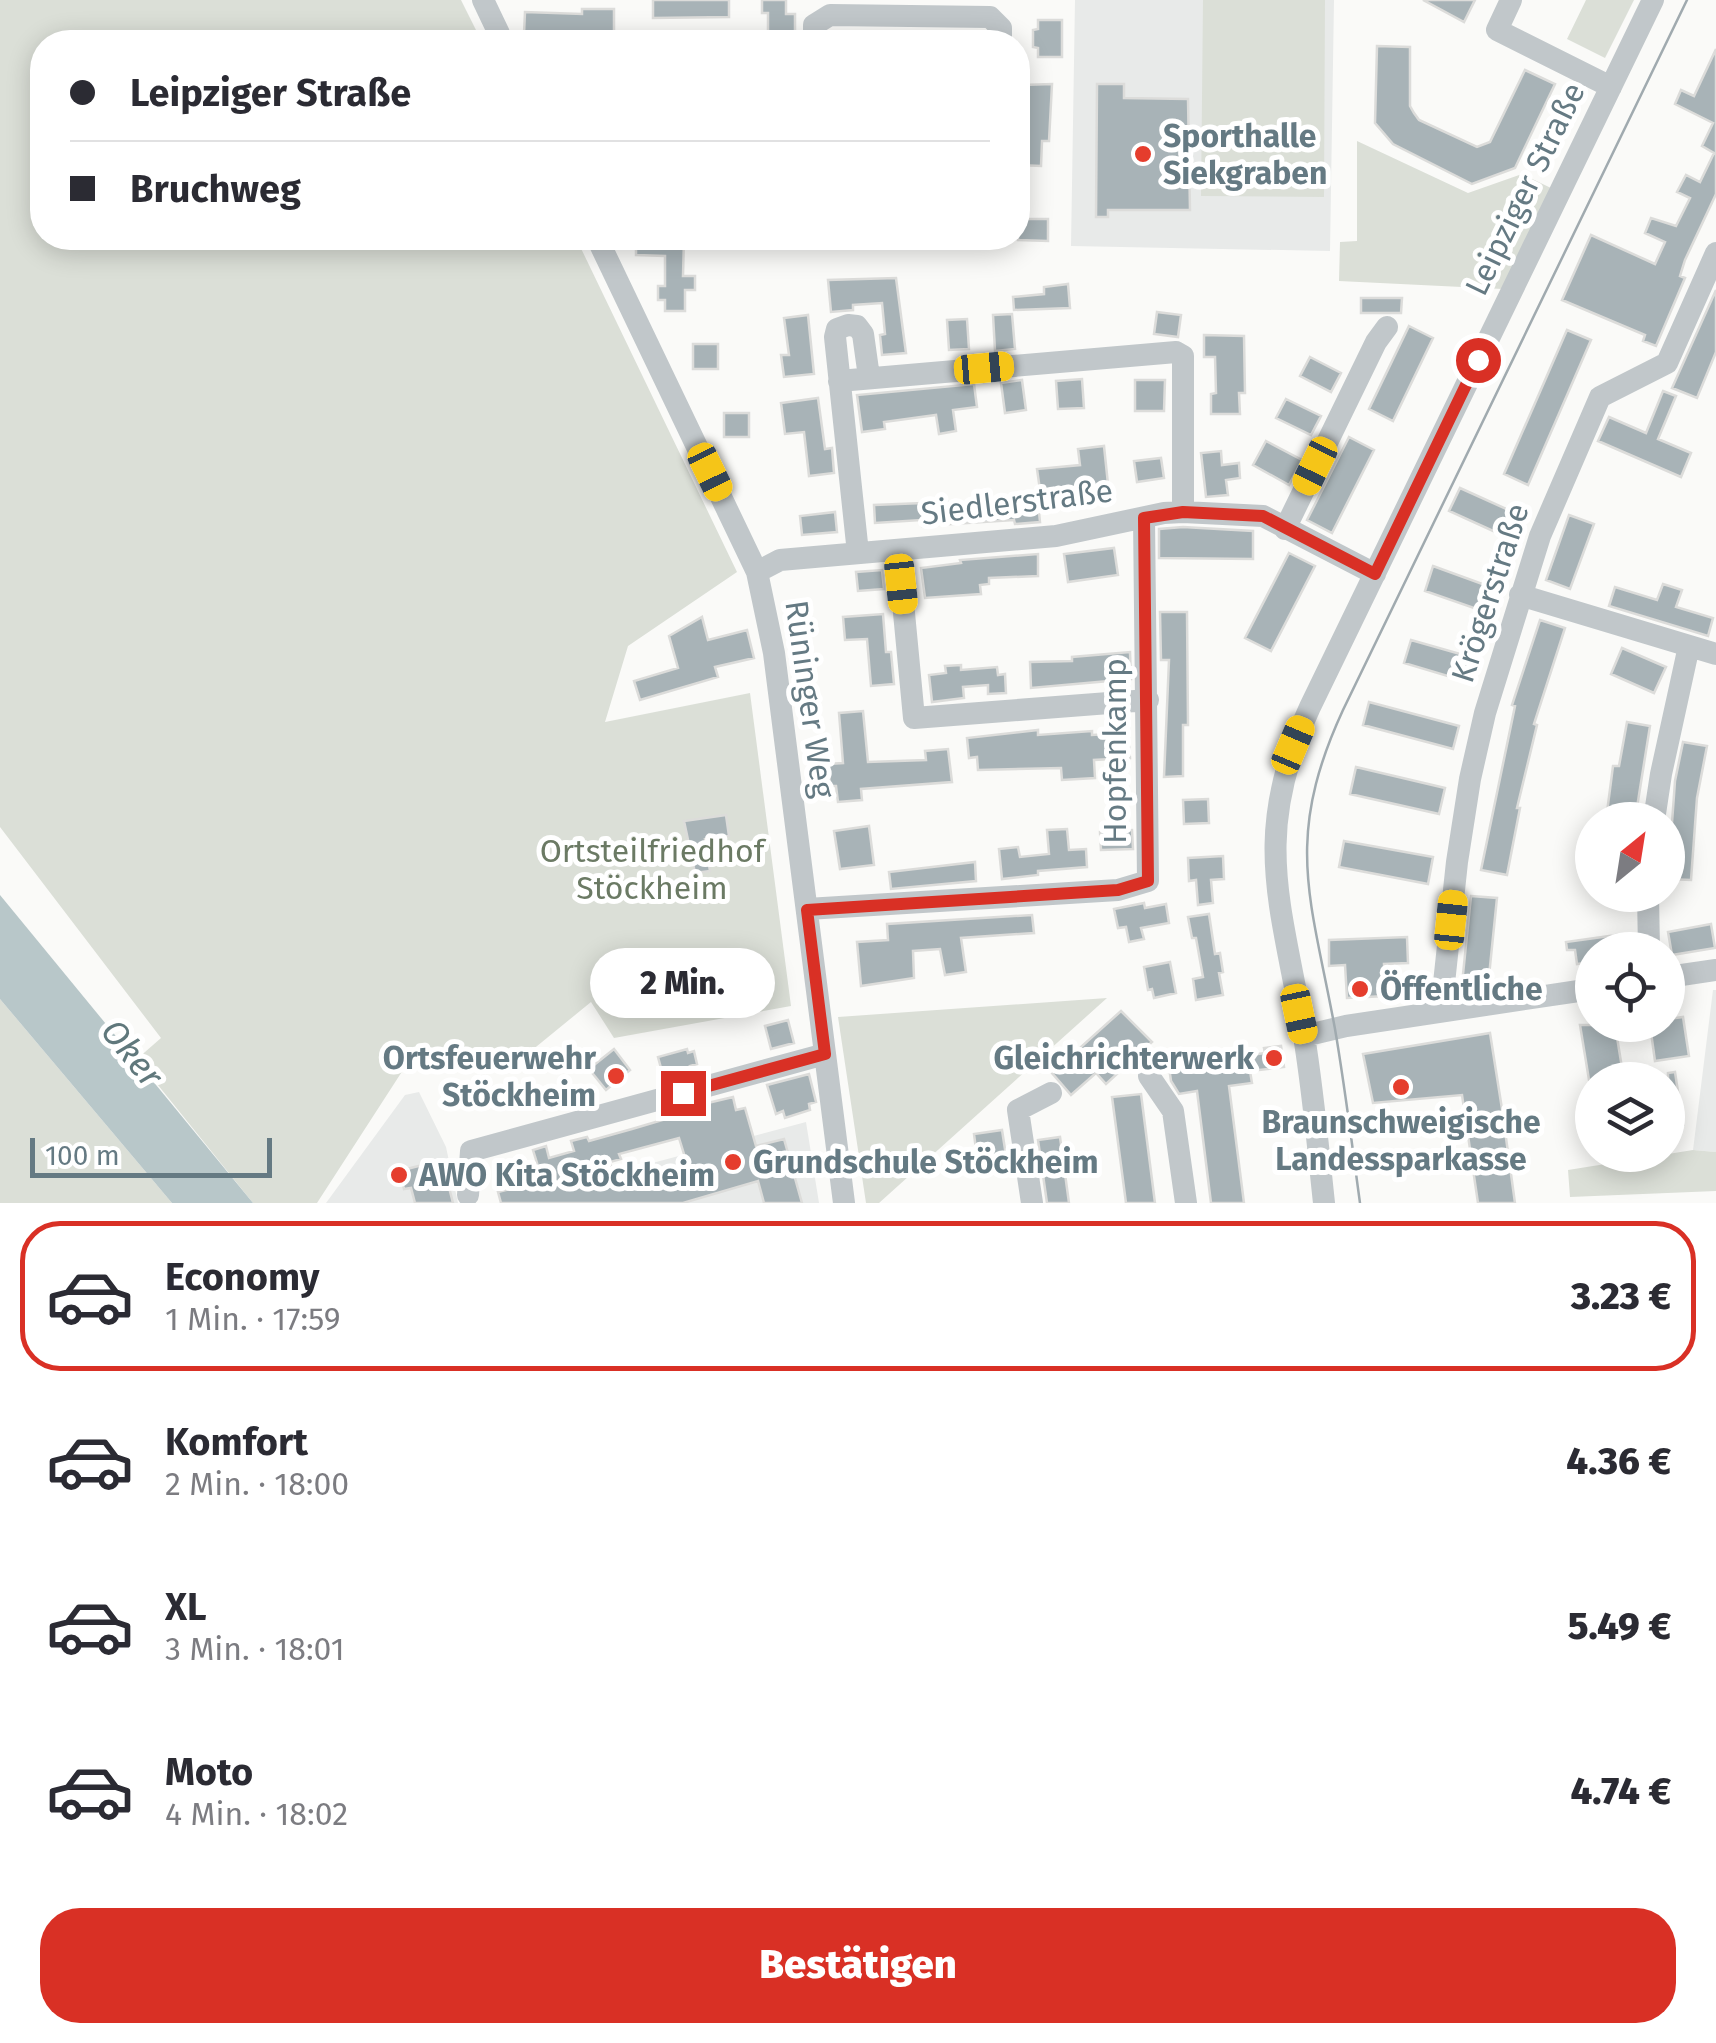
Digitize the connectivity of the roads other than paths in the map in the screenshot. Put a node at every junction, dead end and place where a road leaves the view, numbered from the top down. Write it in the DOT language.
graph roads {
  1 [pos="482,0"];
  2 [pos="1511,0"];
  3 [pos="1653,0"];
  4 [pos="497,30"];
  5 [pos="814,30"];
  6 [pos="1001,30"];
  7 [pos="1610,87"];
  8 [pos="603,250"];
  9 [pos="1716,253"];
  10 [pos="1387,327"];
  11 [pos="869,377"];
  12 [pos="839,380"];
  13 [pos="1183,512"];
  14 [pos="1144,518"];
  15 [pos="1285,528"];
  16 [pos="898,550"];
  17 [pos="858,553"];
  18 [pos="756,572"];
  19 [pos="1375,574"];
  20 [pos="1520,595"];
  21 [pos="1689,646"];
  22 [pos="1716,654"];
  23 [pos="1148,700"];
  24 [pos="1656,802"];
  25 [pos="807,910"];
  26 [pos="1716,970"];
  27 [pos="1685,975"];
  28 [pos="1575,991"];
  29 [pos="1441,1011"];
  30 [pos="1304,1036"];
  31 [pos="825,1054"];
  32 [pos="1149,1076"];
  33 [pos="1050,1093"];
  34 [pos="468,1195"];
  35 [pos="844,1203"];
  36 [pos="1032,1203"];
  37 [pos="1186,1203"];
  38 [pos="1324,1203"];
  1 -- 4 [label="street"];
  2 -- 7 [label="street"];
  3 -- 7 [label="street, Leipziger Straße"];
  5 -- 6 [label="street"];
  7 -- 19 [label="street, Leipziger Straße"];
  8 -- 18 [label="street, Rüninger Weg"];
  9 -- 20 [label="street, Krögerstraße"];
  10 -- 15 [label="street"];
  11 -- 12 [label="street"];
  11 -- 12 [label="street"];
  11 -- 13 [label="street"];
  12 -- 17 [label="street"];
  13 -- 14 [label="street, Siedlerstraße"];
  13 -- 15 [label="street, Siedlerstraße"];
  14 -- 16 [label="street, Siedlerstraße"];
  14 -- 23 [label="street, Hopfenkamp"];
  15 -- 19 [label="street, Siedlerstraße"];
  16 -- 17 [label="street, Siedlerstraße"];
  16 -- 23 [label="street"];
  17 -- 18 [label="street, Siedlerstraße"];
  18 -- 25 [label="street, Rüninger Weg"];
  19 -- 30 [label="street, Leipziger Straße"];
  20 -- 21 [label="street"];
  20 -- 29 [label="street, Krögerstraße"];
  21 -- 22 [label="street"];
  21 -- 24 [label="street"];
  23 -- 25 [label="street, Hopfenkamp"];
  25 -- 31 [label="street, Rüninger Weg"];
  26 -- 27 [label="street"];
  28 -- 29 [label="street"];
  29 -- 30 [label="street"];
  30 -- 38 [label="street, Leipziger Straße"];
  31 -- 34 [label="street"];
  31 -- 35 [label="street, Rüninger Weg"];
  32 -- 37 [label="street"];
  33 -- 36 [label="street"];
}
